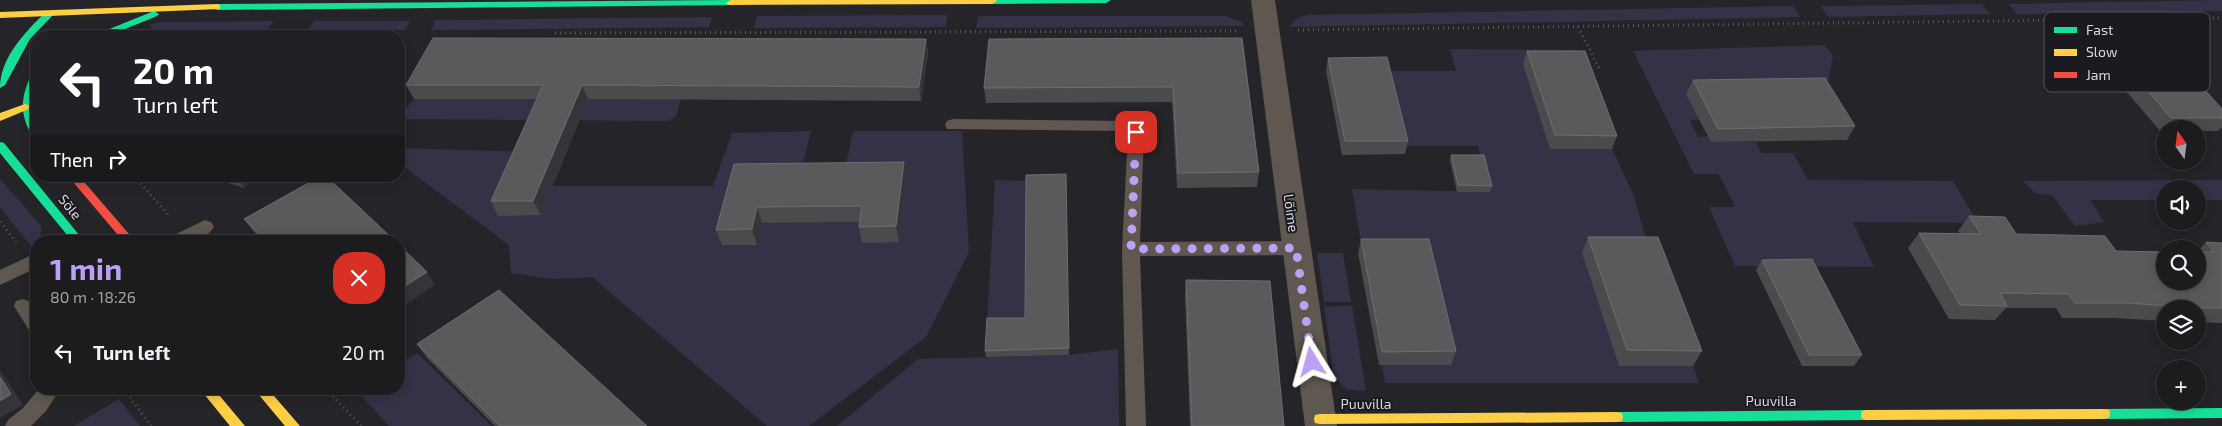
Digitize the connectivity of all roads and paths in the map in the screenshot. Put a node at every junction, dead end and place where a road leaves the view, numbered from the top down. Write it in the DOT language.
graph roads {
  1 [pos="1106,0"];
  2 [pos="1263,0"];
  3 [pos="179,3"];
  4 [pos="49,14"];
  5 [pos="0,15"];
  6 [pos="2044,20"];
  7 [pos="0,24"];
  8 [pos="1578,27"];
  9 [pos="49,29"];
  10 [pos="33,30"];
  11 [pos="113,30"];
  12 [pos="1266,31"];
  13 [pos="30,33"];
  14 [pos="547,33"];
  15 [pos="1599,68"];
  16 [pos="0,86"];
  17 [pos="30,93"];
  18 [pos="25,107"];
  19 [pos="0,109"];
  20 [pos="0,118"];
  21 [pos="953,125"];
  22 [pos="30,126"];
  23 [pos="0,146"];
  24 [pos="78,182"];
  25 [pos="139,182"];
  26 [pos="205,227"];
  27 [pos="71,235"];
  28 [pos="124,235"];
  29 [pos="180,235"];
  30 [pos="190,235"];
  31 [pos="1296,248"];
  32 [pos="1131,249"];
  33 [pos="30,263"];
  34 [pos="0,278"];
  35 [pos="24,306"];
  36 [pos="30,316"];
  37 [pos="46,395"];
  38 [pos="128,395"];
  39 [pos="211,395"];
  40 [pos="265,395"];
  41 [pos="332,395"];
  42 [pos="2222,412"];
  43 [pos="1320,422"];
  44 [pos="15,426"];
  45 [pos="151,426"];
  46 [pos="238,426"];
  47 [pos="292,426"];
  48 [pos="361,426"];
  49 [pos="1136,426"];
  1 -- 3 [label="street"];
  2 -- 12 [label="street, Lõime"];
  3 -- 4 [label="street"];
  3 -- 11 [label="street"];
  4 -- 5 [label="street"];
  4 -- 7 [label="street"];
  4 -- 9 [label="street"];
  4 -- 10 [label="street"];
  6 -- 8 [label="path"];
  8 -- 12 [label="path"];
  8 -- 15 [label="path"];
  12 -- 14 [label="path"];
  12 -- 31 [label="street, Lõime"];
  13 -- 16 [label="street"];
  17 -- 18 [label="street"];
  18 -- 19 [label="street"];
  18 -- 20 [label="street"];
  18 -- 22 [label="street"];
  21 -- 32 [label="lane"];
  23 -- 27 [label="street, Sõle"];
  24 -- 28 [label="street, Sõle"];
  25 -- 29 [label="path"];
  26 -- 30 [label="lane"];
  31 -- 32 [label="lane"];
  31 -- 43 [label="street, Lõime"];
  32 -- 49 [label="lane"];
  33 -- 34 [label="lane"];
  35 -- 36 [label="lane"];
  37 -- 44 [label="lane"];
  38 -- 45 [label="path"];
  39 -- 46 [label="street"];
  40 -- 47 [label="street"];
  41 -- 48 [label="path"];
  42 -- 43 [label="street, Puuvilla"];
}
